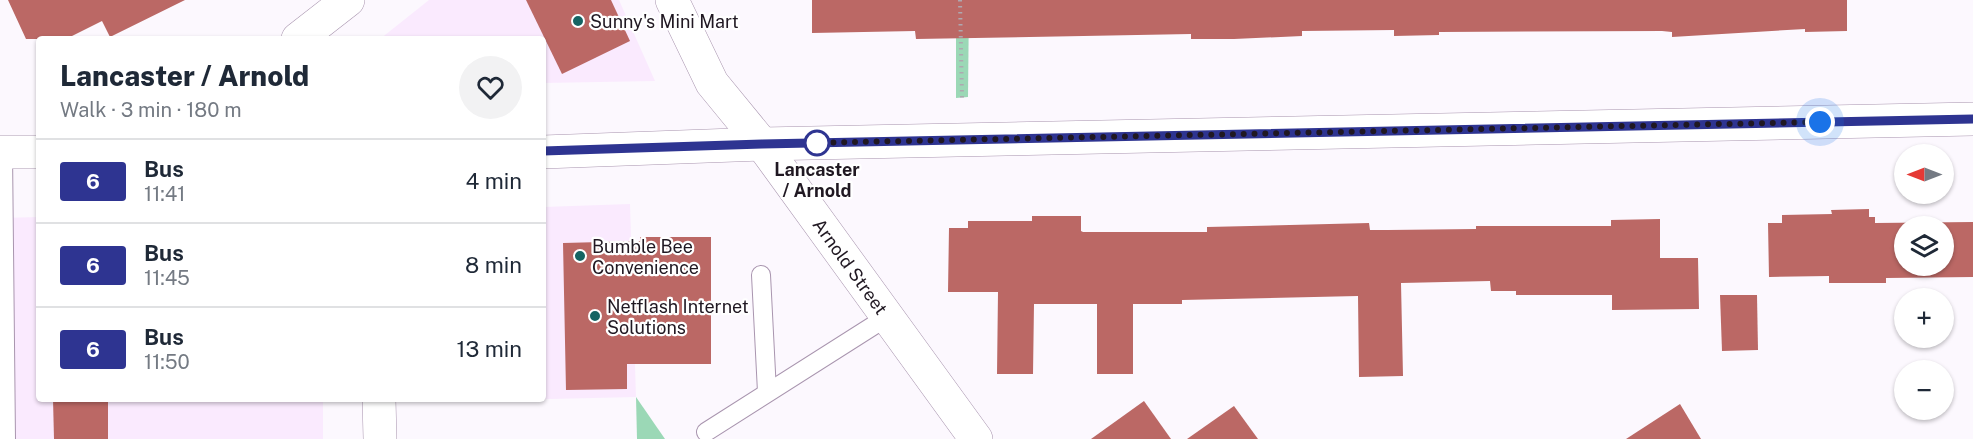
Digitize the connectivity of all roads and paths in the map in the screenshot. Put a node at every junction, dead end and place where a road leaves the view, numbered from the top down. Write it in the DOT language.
graph roads {
  1 [pos="348,0"];
  2 [pos="672,0"];
  3 [pos="960,0"];
  4 [pos="302,36"];
  5 [pos="962,98"];
  6 [pos="1973,119"];
  7 [pos="762,144"];
  8 [pos="2,152"];
  9 [pos="36,152"];
  10 [pos="546,152"];
  11 [pos="761,275"];
  12 [pos="887,317"];
  13 [pos="767,392"];
  14 [pos="379,402"];
  15 [pos="706,432"];
  16 [pos="6,439"];
  17 [pos="380,439"];
  18 [pos="976,439"];
  1 -- 4 [label="main road"];
  2 -- 7 [label="main road, Arnold Street"];
  3 -- 5 [label="path"];
  6 -- 7 [label="main road"];
  7 -- 10 [label="main road"];
  7 -- 12 [label="main road, Arnold Street"];
  8 -- 9 [label="main road"];
  8 -- 16 [label="lane"];
  11 -- 13 [label="lane"];
  12 -- 13 [label="lane"];
  12 -- 18 [label="main road, Arnold Street"];
  13 -- 15 [label="lane"];
  14 -- 17 [label="main road"];
}
